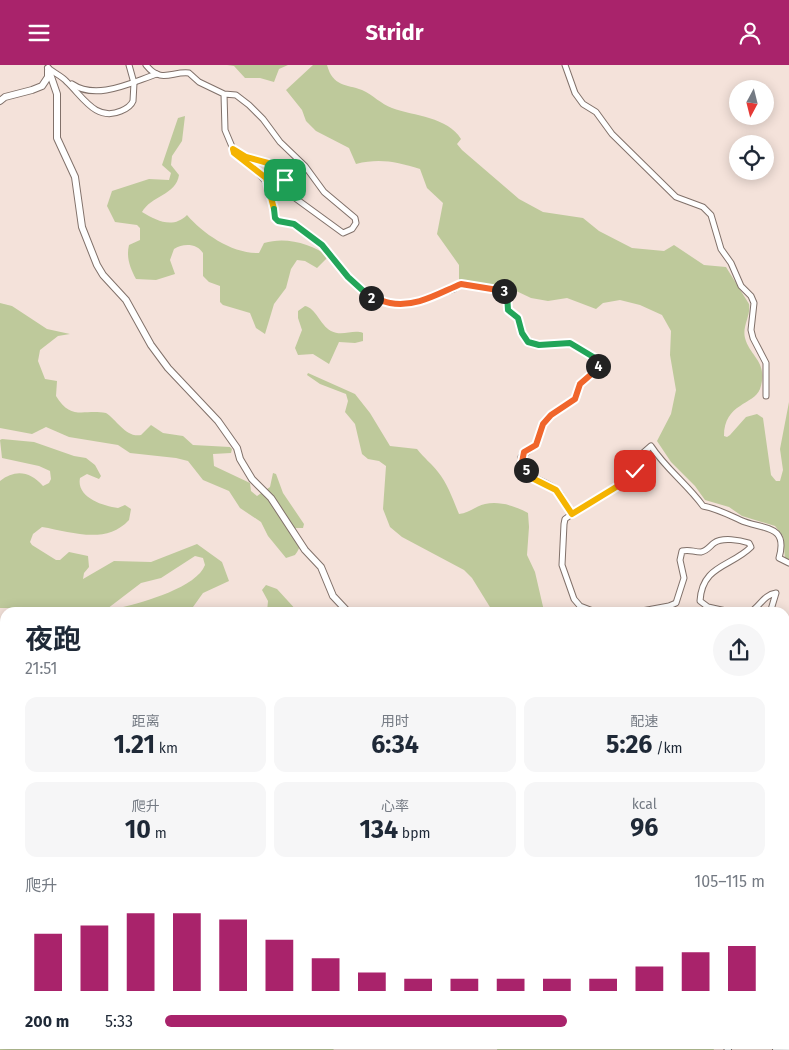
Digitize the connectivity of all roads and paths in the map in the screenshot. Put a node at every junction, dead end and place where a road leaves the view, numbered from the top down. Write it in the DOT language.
graph roads {
  1 [pos="129,65"];
  2 [pos="146,65"];
  3 [pos="564,65"];
  4 [pos="47,66"];
  5 [pos="157,74"];
  6 [pos="65,80"];
  7 [pos="224,94"];
  8 [pos="0,101"];
  9 [pos="233,149"];
  10 [pos="766,396"];
  11 [pos="572,514"];
  12 [pos="789,563"];
  13 [pos="343,607"];
  14 [pos="583,607"];
  15 [pos="663,607"];
  16 [pos="708,607"];
  17 [pos="757,607"];
  18 [pos="772,607"];
  1 -- 6 [label="street"];
  2 -- 5 [label="street"];
  3 -- 10 [label="street"];
  4 -- 6 [label="street"];
  4 -- 8 [label="street"];
  4 -- 13 [label="street"];
  5 -- 6 [label="street"];
  5 -- 7 [label="street"];
  7 -- 9 [label="street"];
  7 -- 9 [label="street"];
  9 -- 11 [label="street"];
  11 -- 12 [label="street"];
  11 -- 14 [label="street"];
  15 -- 16 [label="street"];
  17 -- 18 [label="street"];
}
